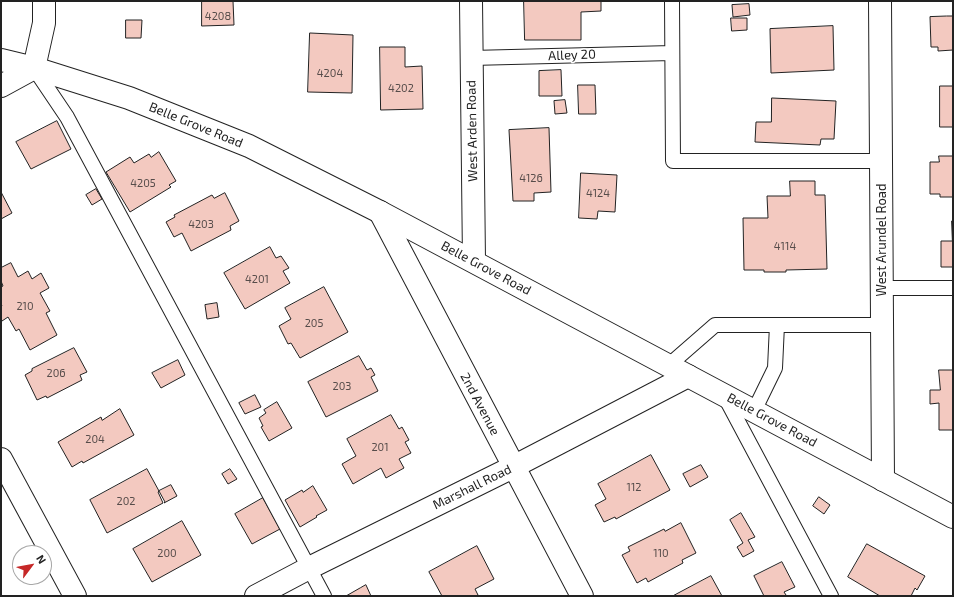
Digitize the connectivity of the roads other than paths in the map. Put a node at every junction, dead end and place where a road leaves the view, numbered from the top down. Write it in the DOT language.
graph roads {
  1 [pos="44,1"];
  2 [pos="471,1"];
  3 [pos="672,1"];
  4 [pos="880,1"];
  5 [pos="672,52"];
  6 [pos="471,58"];
  7 [pos="1,60"];
  8 [pos="34,68"];
  9 [pos="1,86"];
  10 [pos="881,161"];
  11 [pos="380,212"];
  12 [pos="474,261"];
  13 [pos="882,288"];
  14 [pos="953,288"];
  15 [pos="777,325"];
  16 [pos="882,325"];
  17 [pos="668,366"];
  18 [pos="688,376"];
  19 [pos="724,395"];
  20 [pos="754,411"];
  21 [pos="1,459"];
  22 [pos="513,467"];
  23 [pos="883,480"];
  24 [pos="953,517"];
  25 [pos="309,568"];
  26 [pos="75,596"];
  27 [pos="256,596"];
  28 [pos="324,596"];
  29 [pos="582,596"];
  30 [pos="831,596"];
  1 -- 8 [label="street"];
  2 -- 6 [label="street, West Arden Road"];
  3 -- 5 [label="lane"];
  4 -- 10 [label="street, West Arundel Road"];
  5 -- 6 [label="lane, Alley 20"];
  5 -- 10 [label="lane"];
  6 -- 12 [label="street, West Arden Road"];
  7 -- 8 [label="street, Belle Grove Road"];
  8 -- 9 [label="street"];
  8 -- 11 [label="street, Belle Grove Road"];
  8 -- 25 [label="lane"];
  10 -- 13 [label="street, West Arundel Road"];
  11 -- 12 [label="street, Belle Grove Road"];
  11 -- 22 [label="street, 2nd Avenue"];
  12 -- 17 [label="street, Belle Grove Road"];
  13 -- 14 [label="lane"];
  13 -- 16 [label="street, West Arundel Road"];
  15 -- 16 [label="lane"];
  15 -- 17 [label="lane"];
  15 -- 20 [label="lane"];
  16 -- 23 [label="street, West Arundel Road"];
  17 -- 18 [label="street, Belle Grove Road"];
  18 -- 19 [label="street, Belle Grove Road"];
  18 -- 22 [label="street, Marshall Road"];
  19 -- 20 [label="street, Belle Grove Road"];
  19 -- 30 [label="lane"];
  20 -- 23 [label="street, Belle Grove Road"];
  21 -- 26 [label="street"];
  22 -- 25 [label="street, Marshall Road"];
  22 -- 29 [label="street, 2nd Avenue"];
  23 -- 24 [label="street, Belle Grove Road"];
  25 -- 27 [label="street, Marshall Road"];
  25 -- 28 [label="lane"];
}
